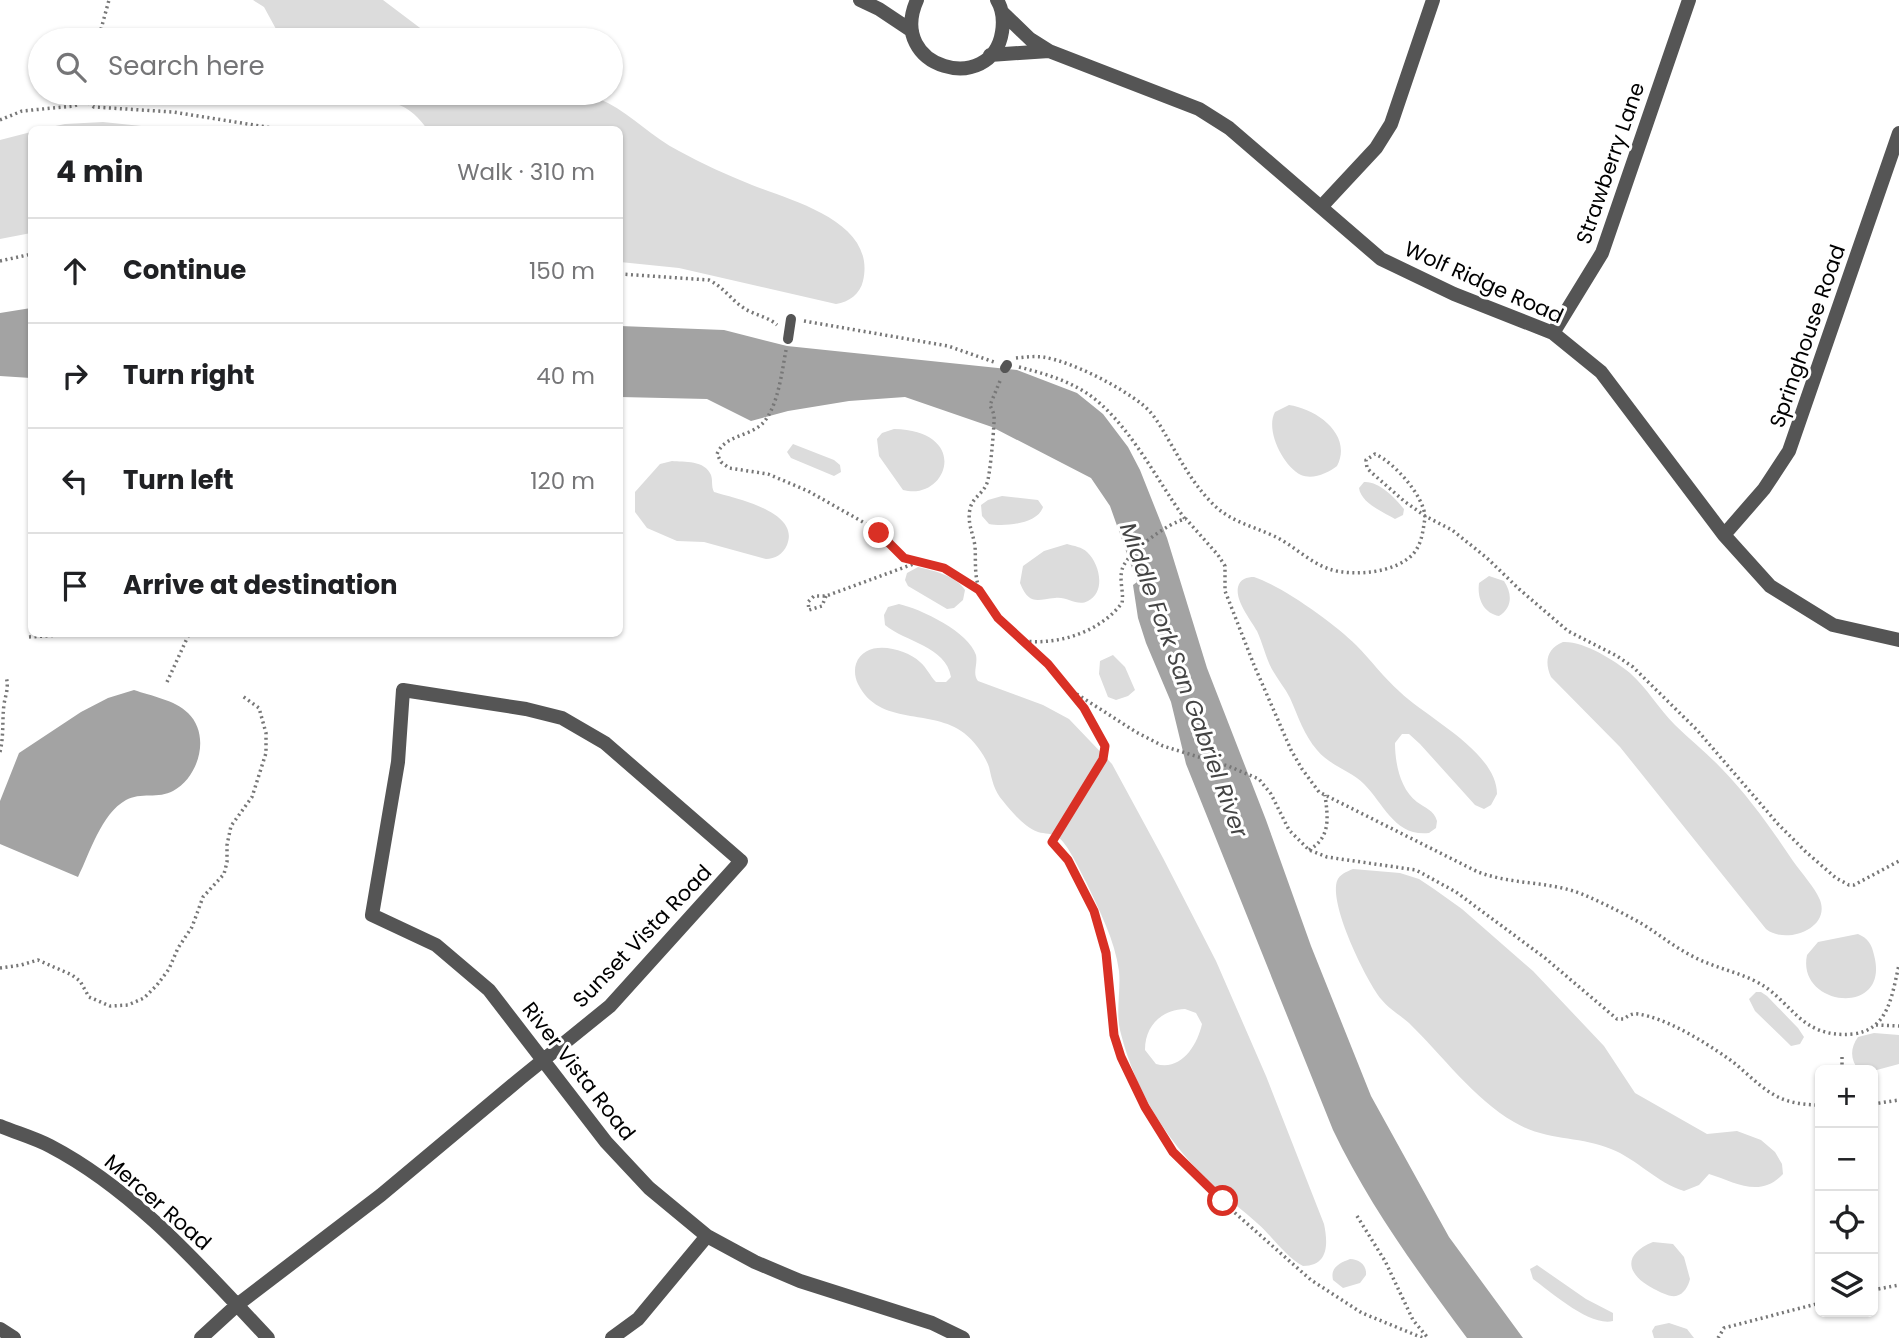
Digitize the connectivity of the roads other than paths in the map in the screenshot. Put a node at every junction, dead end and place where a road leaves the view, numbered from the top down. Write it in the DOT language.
graph roads {
  1 [pos="860,0"];
  2 [pos="917,0"];
  3 [pos="1433,0"];
  4 [pos="1689,0"];
  5 [pos="999,6"];
  6 [pos="912,31"];
  7 [pos="1049,51"];
  8 [pos="990,55"];
  9 [pos="1899,134"];
  10 [pos="1321,207"];
  11 [pos="791,319"];
  12 [pos="1553,333"];
  13 [pos="788,339"];
  14 [pos="1724,535"];
  15 [pos="1899,640"];
  16 [pos="403,690"];
  17 [pos="544,1060"];
  18 [pos="0,1126"];
  19 [pos="707,1236"];
  20 [pos="237,1306"];
  21 [pos="932,1323"];
  22 [pos="0,1329"];
  23 [pos="14,1338"];
  24 [pos="201,1338"];
  25 [pos="268,1338"];
  26 [pos="612,1338"];
  27 [pos="926,1338"];
  28 [pos="963,1338"];
  1 -- 6 [label="street"];
  2 -- 6 [label="street"];
  3 -- 10 [label="street"];
  4 -- 12 [label="street, Strawberry Lane"];
  5 -- 7 [label="street"];
  5 -- 8 [label="street"];
  6 -- 8 [label="street, Wolf Ridge Road"];
  7 -- 8 [label="street, Wolf Ridge Road"];
  7 -- 10 [label="street, Wolf Ridge Road"];
  9 -- 14 [label="street, Springhouse Road"];
  10 -- 12 [label="street, Wolf Ridge Road"];
  11 -- 13 [label="lane"];
  12 -- 14 [label="street, Wolf Ridge Road"];
  14 -- 15 [label="street, Wolf Ridge Road"];
  16 -- 17 [label="street, River Vista Road"];
  16 -- 17 [label="street, Sunset Vista Road"];
  17 -- 19 [label="street, River Vista Road"];
  17 -- 20 [label="street, Sunset Vista Road"];
  18 -- 20 [label="street, Mercer Road"];
  19 -- 21 [label="street, River Vista Road"];
  19 -- 26 [label="street"];
  20 -- 24 [label="street, Sunset Vista Road"];
  20 -- 25 [label="street, Mercer Road"];
  21 -- 27 [label="street"];
  21 -- 28 [label="street, River Vista Road"];
  22 -- 23 [label="street"];
}
